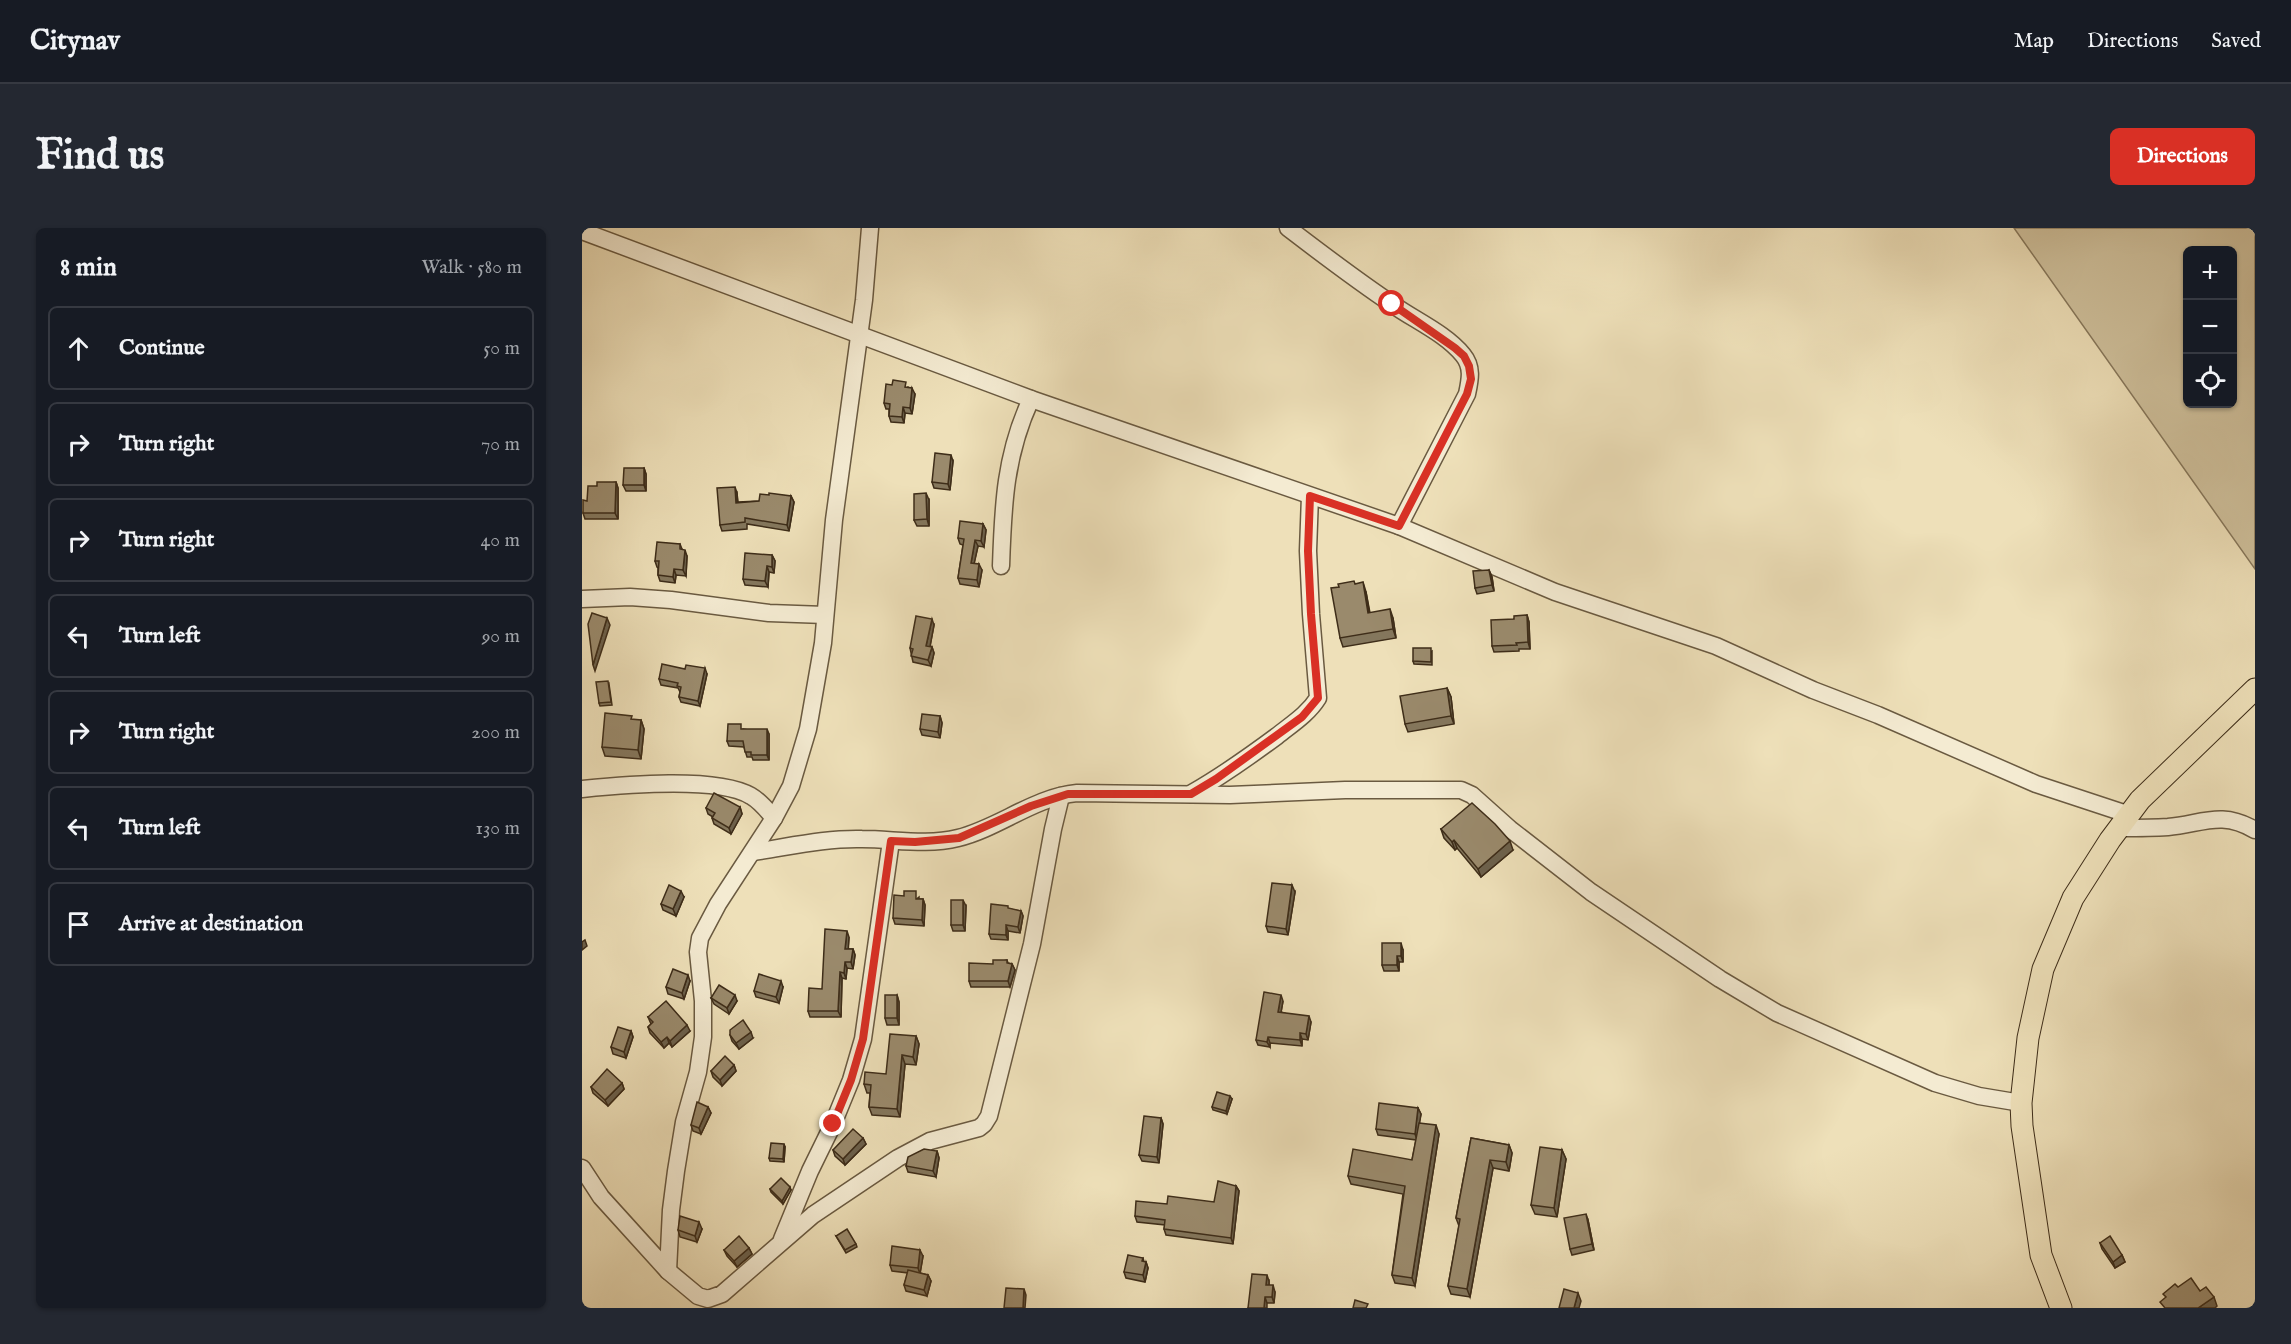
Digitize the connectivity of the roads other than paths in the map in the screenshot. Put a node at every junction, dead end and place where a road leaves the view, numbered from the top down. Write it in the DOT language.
graph roads {
  1 [pos="870,228"];
  2 [pos="1288,228"];
  3 [pos="582,231"];
  4 [pos="859,335"];
  5 [pos="1031,399"];
  6 [pos="1310,496"];
  7 [pos="1399,526"];
  8 [pos="1001,566"];
  9 [pos="582,599"];
  10 [pos="825,615"];
  11 [pos="2255,689"];
  12 [pos="582,789"];
  13 [pos="1191,794"];
  14 [pos="1061,796"];
  15 [pos="774,818"];
  16 [pos="2125,821"];
  17 [pos="2255,830"];
  18 [pos="891,841"];
  19 [pos="753,852"];
  20 [pos="2021,1103"];
  21 [pos="582,1168"];
  22 [pos="780,1243"];
  23 [pos="668,1272"];
  24 [pos="2061,1308"];
  1 -- 4 [label="street"];
  2 -- 7 [label="street"];
  3 -- 4 [label="street"];
  4 -- 5 [label="street"];
  4 -- 10 [label="street"];
  5 -- 6 [label="street"];
  5 -- 8 [label="street"];
  6 -- 7 [label="street"];
  6 -- 13 [label="street"];
  7 -- 16 [label="street"];
  9 -- 10 [label="street"];
  10 -- 15 [label="street"];
  11 -- 16 [label="main road"];
  12 -- 15 [label="street"];
  13 -- 14 [label="street"];
  13 -- 20 [label="street"];
  14 -- 18 [label="street"];
  14 -- 22 [label="street"];
  15 -- 19 [label="street"];
  16 -- 17 [label="street"];
  16 -- 20 [label="main road"];
  18 -- 19 [label="street"];
  18 -- 22 [label="street"];
  19 -- 23 [label="street"];
  20 -- 24 [label="main road"];
  21 -- 23 [label="street"];
  22 -- 23 [label="street"];
}
